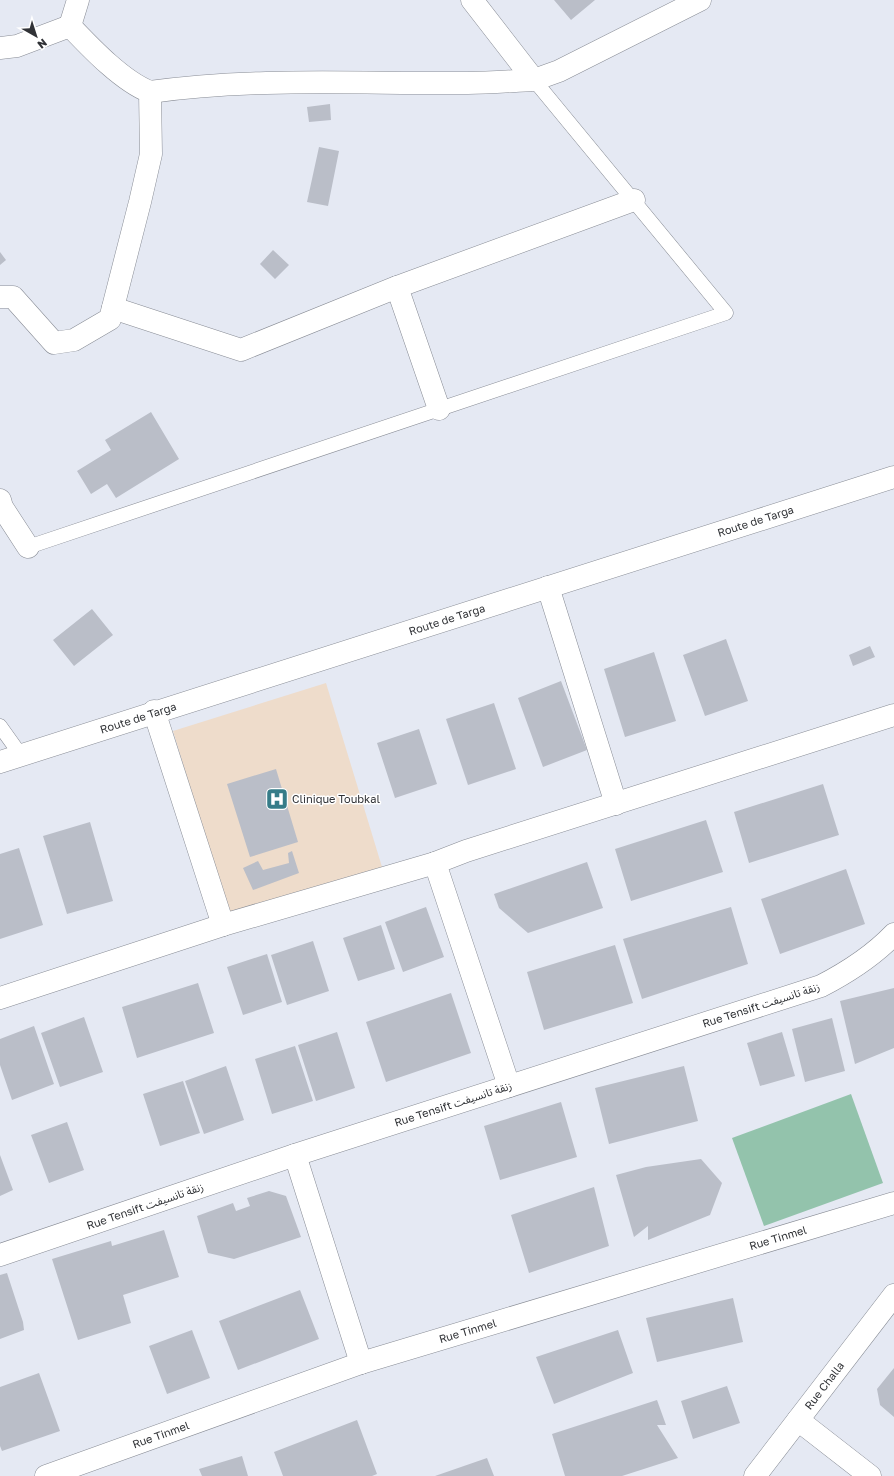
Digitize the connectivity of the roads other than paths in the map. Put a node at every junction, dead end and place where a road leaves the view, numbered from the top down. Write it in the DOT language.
graph roads {
  1 [pos="78,0"];
  2 [pos="472,0"];
  3 [pos="700,0"];
  4 [pos="70,26"];
  5 [pos="0,48"];
  6 [pos="534,80"];
  7 [pos="150,92"];
  8 [pos="634,200"];
  9 [pos="397,287"];
  10 [pos="0,297"];
  11 [pos="113,308"];
  12 [pos="439,409"];
  13 [pos="894,477"];
  14 [pos="0,500"];
  15 [pos="28,547"];
  16 [pos="548,587"];
  17 [pos="154,711"];
  18 [pos="894,715"];
  19 [pos="0,726"];
  20 [pos="10,758"];
  21 [pos="616,804"];
  22 [pos="435,863"];
  23 [pos="223,925"];
  24 [pos="894,934"];
  25 [pos="0,998"];
  26 [pos="509,1086"];
  27 [pos="295,1155"];
  28 [pos="894,1203"];
  29 [pos="0,1255"];
  30 [pos="894,1295"];
  31 [pos="361,1363"];
  32 [pos="798,1420"];
  33 [pos="46,1476"];
  34 [pos="755,1476"];
  35 [pos="870,1476"];
  1 -- 4 [label="street"];
  2 -- 6 [label="street"];
  3 -- 6 [label="street"];
  4 -- 5 [label="street"];
  4 -- 7 [label="street"];
  6 -- 7 [label="street"];
  6 -- 8 [label="lane"];
  7 -- 11 [label="street"];
  8 -- 9 [label="street"];
  8 -- 12 [label="lane"];
  9 -- 11 [label="street"];
  9 -- 12 [label="street"];
  10 -- 11 [label="street"];
  12 -- 15 [label="lane"];
  13 -- 16 [label="street, Route de Targa"];
  14 -- 15 [label="street"];
  16 -- 17 [label="street, Route de Targa"];
  16 -- 21 [label="street"];
  17 -- 20 [label="street, Route de Targa"];
  17 -- 23 [label="street"];
  18 -- 21 [label="street"];
  19 -- 20 [label="lane"];
  21 -- 22 [label="street"];
  22 -- 23 [label="street"];
  22 -- 26 [label="street"];
  23 -- 25 [label="street"];
  24 -- 26 [label="street, Rue Tensift زنقة تانسيفت"];
  26 -- 27 [label="street, Rue Tensift زنقة تانسيفت"];
  27 -- 29 [label="street, Rue Tensift زنقة تانسيفت"];
  27 -- 31 [label="street"];
  28 -- 31 [label="street, Rue Tinmel"];
  30 -- 32 [label="street, Rue Challa"];
  31 -- 33 [label="street, Rue Tinmel"];
  32 -- 34 [label="street, Rue Challa"];
  32 -- 35 [label="street"];
}
